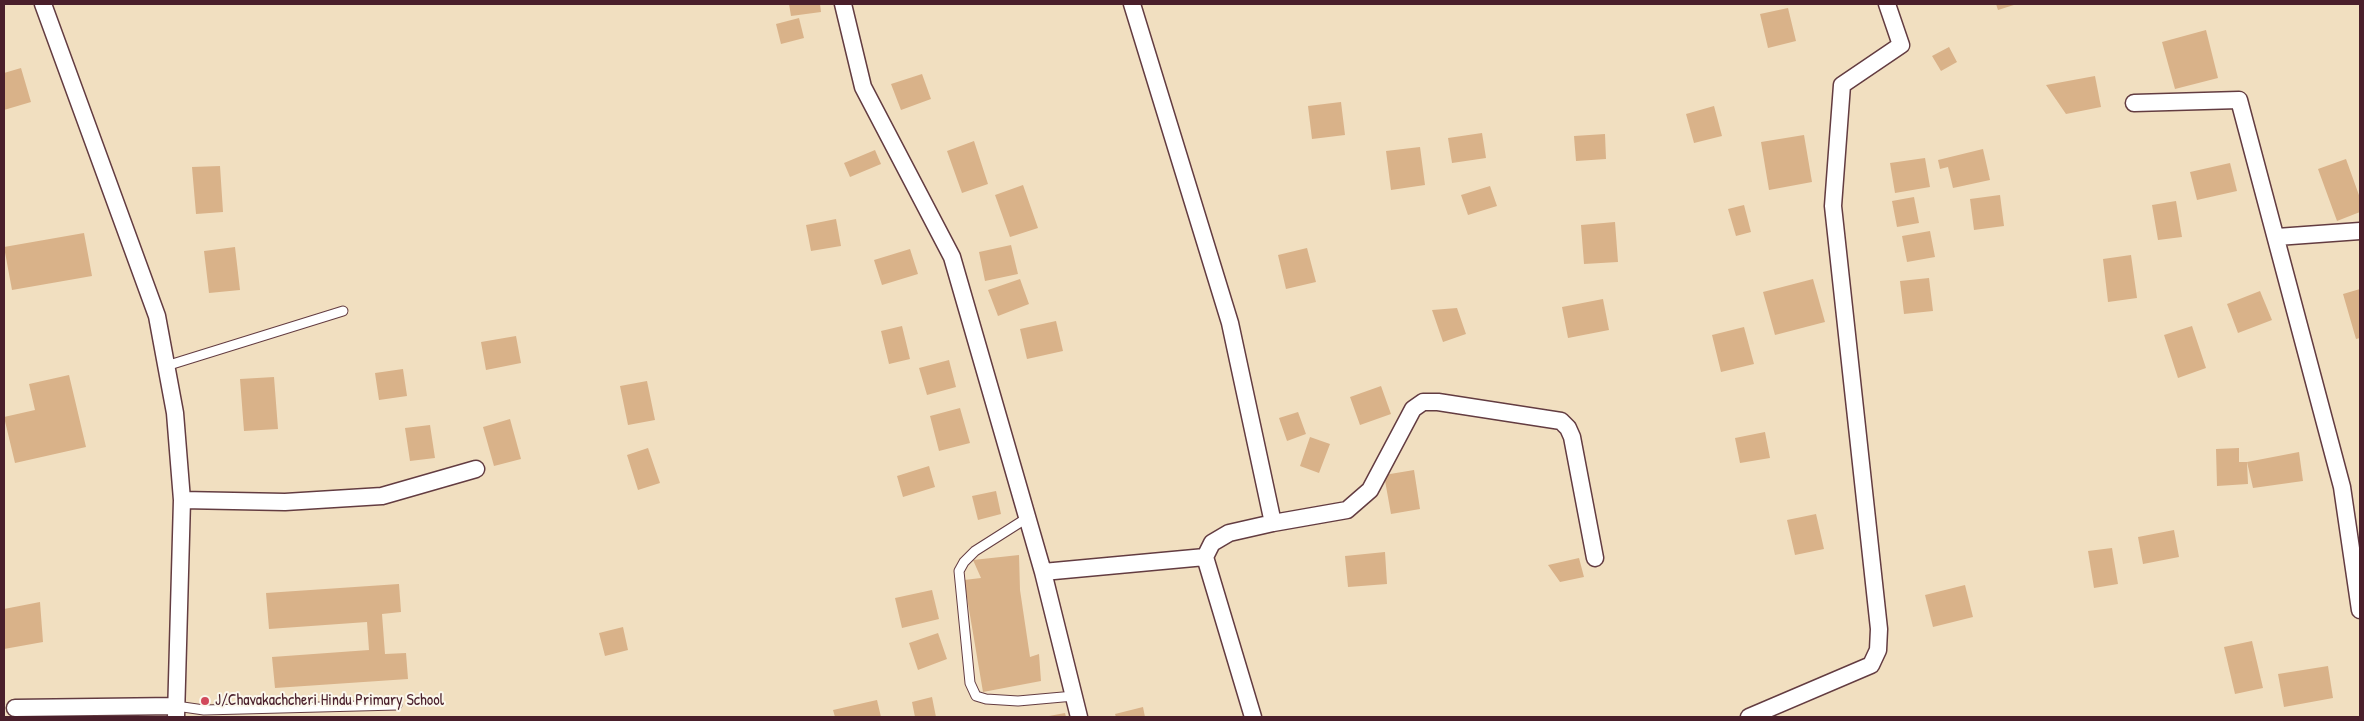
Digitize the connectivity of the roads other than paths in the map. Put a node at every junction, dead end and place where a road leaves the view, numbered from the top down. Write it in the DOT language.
graph roads {
  1 [pos="43,4"];
  2 [pos="843,4"];
  3 [pos="1132,4"];
  4 [pos="1886,4"];
  5 [pos="2134,103"];
  6 [pos="2360,231"];
  7 [pos="2277,237"];
  8 [pos="343,310"];
  9 [pos="166,366"];
  10 [pos="476,469"];
  11 [pos="182,500"];
  12 [pos="1027,518"];
  13 [pos="1272,523"];
  14 [pos="1205,556"];
  15 [pos="1595,558"];
  16 [pos="1043,572"];
  17 [pos="2360,610"];
  18 [pos="1074,696"];
  19 [pos="397,706"];
  20 [pos="15,708"];
  21 [pos="176,712"];
  22 [pos="1079,717"];
  23 [pos="1253,717"];
  24 [pos="1749,717"];
  1 -- 9 [label="street"];
  2 -- 12 [label="street"];
  3 -- 13 [label="street"];
  4 -- 24 [label="street"];
  5 -- 7 [label="street"];
  6 -- 7 [label="street"];
  7 -- 17 [label="street"];
  8 -- 9 [label="lane"];
  9 -- 11 [label="street"];
  10 -- 11 [label="street"];
  11 -- 21 [label="street"];
  12 -- 16 [label="street"];
  12 -- 18 [label="lane"];
  13 -- 14 [label="street"];
  13 -- 15 [label="street"];
  14 -- 16 [label="street"];
  14 -- 23 [label="street"];
  16 -- 18 [label="street"];
  18 -- 22 [label="street"];
  19 -- 21 [label="lane"];
  20 -- 21 [label="street"];
}
